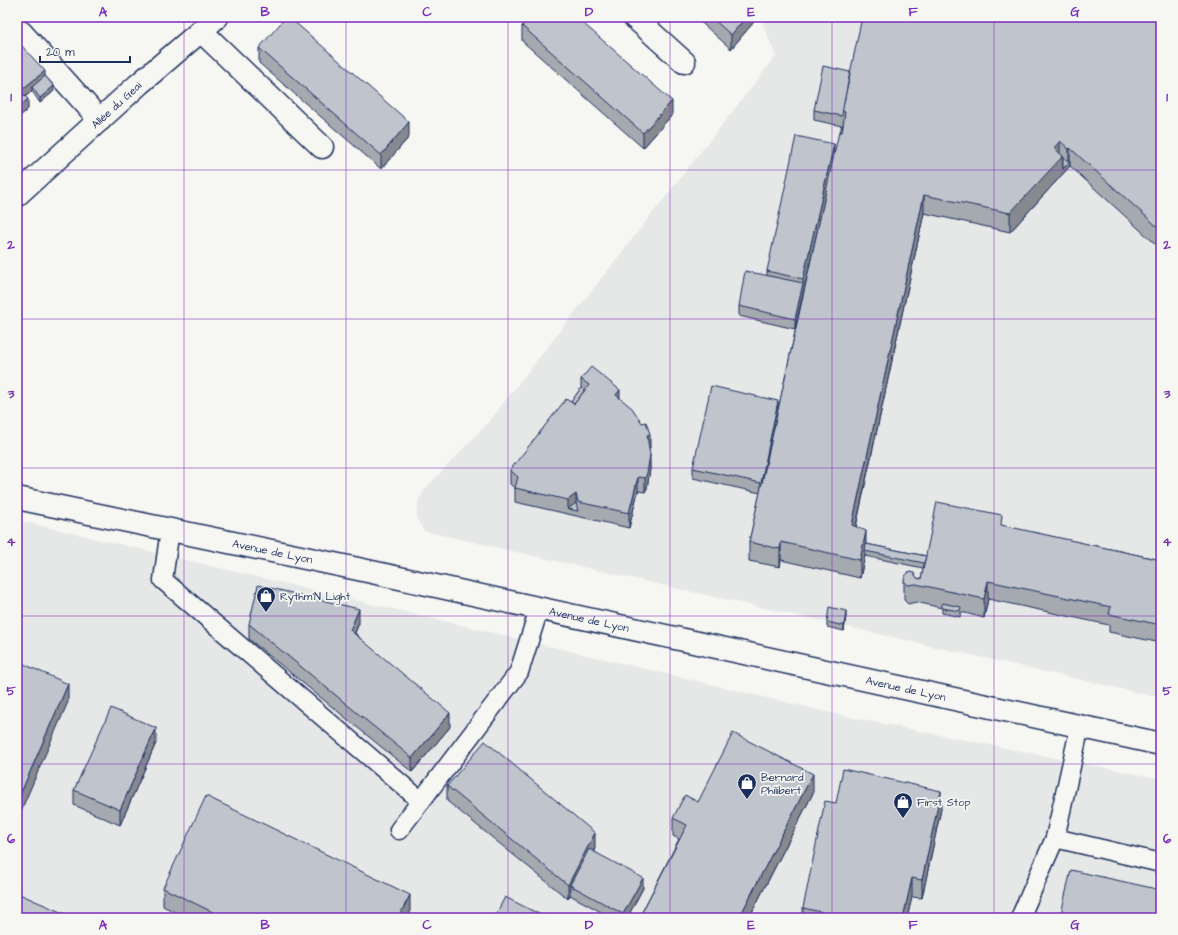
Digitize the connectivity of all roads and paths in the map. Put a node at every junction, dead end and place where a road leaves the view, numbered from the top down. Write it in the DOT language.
graph roads {
  1 [pos="217,17"];
  2 [pos="634,17"];
  3 [pos="201,31"];
  4 [pos="17,34"];
  5 [pos="684,62"];
  6 [pos="100,120"];
  7 [pos="322,147"];
  8 [pos="17,196"];
  9 [pos="17,498"];
  10 [pos="170,529"];
  11 [pos="539,609"];
  12 [pos="1080,726"];
  13 [pos="1161,744"];
  14 [pos="421,801"];
  15 [pos="400,830"];
  16 [pos="1055,838"];
  17 [pos="1161,863"];
  18 [pos="1020,918"];
  1 -- 3 [label="main road, Allée du Geai"];
  2 -- 5 [label="main road"];
  3 -- 6 [label="main road, Allée du Geai"];
  3 -- 7 [label="main road"];
  4 -- 6 [label="main road"];
  6 -- 8 [label="main road, Allée du Geai"];
  9 -- 10 [label="main road, Avenue de Lyon"];
  10 -- 11 [label="main road, Avenue de Lyon"];
  10 -- 14 [label="lane"];
  11 -- 12 [label="main road, Avenue de Lyon"];
  11 -- 14 [label="lane"];
  12 -- 13 [label="main road, Avenue de Lyon"];
  12 -- 16 [label="lane"];
  14 -- 15 [label="lane"];
  16 -- 17 [label="lane"];
  16 -- 18 [label="lane"];
}
